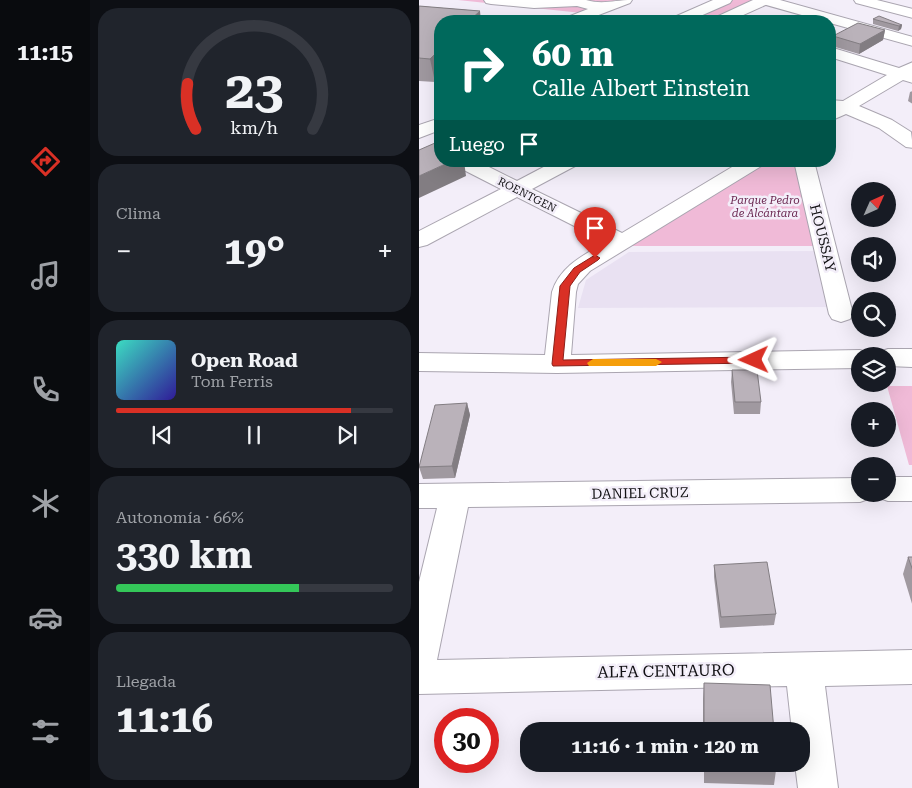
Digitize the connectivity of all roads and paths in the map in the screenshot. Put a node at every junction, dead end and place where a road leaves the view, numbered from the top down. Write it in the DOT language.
graph roads {
  1 [pos="491,0"];
  2 [pos="625,0"];
  3 [pos="725,0"];
  4 [pos="764,0"];
  5 [pos="861,0"];
  6 [pos="893,0"];
  7 [pos="912,5"];
  8 [pos="602,9"];
  9 [pos="912,14"];
  10 [pos="586,15"];
  11 [pos="691,15"];
  12 [pos="735,15"];
  13 [pos="817,15"];
  14 [pos="836,20"];
  15 [pos="912,42"];
  16 [pos="836,54"];
  17 [pos="909,73"];
  18 [pos="836,109"];
  19 [pos="836,109"];
  20 [pos="434,126"];
  21 [pos="419,132"];
  22 [pos="912,143"];
  23 [pos="473,167"];
  24 [pos="558,167"];
  25 [pos="746,167"];
  26 [pos="805,167"];
  27 [pos="516,189"];
  28 [pos="419,240"];
  29 [pos="621,242"];
  30 [pos="841,314"];
  31 [pos="896,358"];
  32 [pos="912,358"];
  33 [pos="851,359"];
  34 [pos="419,362"];
  35 [pos="557,364"];
  36 [pos="912,489"];
  37 [pos="851,490"];
  38 [pos="896,490"];
  39 [pos="419,496"];
  40 [pos="455,496"];
  41 [pos="419,659"];
  42 [pos="912,666"];
  43 [pos="803,668"];
  44 [pos="419,676"];
  45 [pos="818,788"];
  1 -- 8 [label="street"];
  2 -- 8 [label="street"];
  3 -- 11 [label="street"];
  4 -- 12 [label="street"];
  4 -- 13 [label="street"];
  5 -- 9 [label="street"];
  6 -- 7 [label="street"];
  8 -- 10 [label="street"];
  14 -- 15 [label="street"];
  16 -- 17 [label="street"];
  17 -- 18 [label="street"];
  19 -- 22 [label="street"];
  20 -- 21 [label="street"];
  23 -- 27 [label="street, ROENTGEN"];
  24 -- 27 [label="street"];
  25 -- 29 [label="street"];
  26 -- 30 [label="street, HOUSSAY"];
  27 -- 28 [label="street"];
  27 -- 29 [label="street, ROENTGEN"];
  29 -- 35 [label="street"];
  31 -- 32 [label="street"];
  33 -- 35 [label="street"];
  34 -- 35 [label="street"];
  36 -- 38 [label="street"];
  37 -- 40 [label="street, DANIEL CRUZ"];
  39 -- 40 [label="street, DANIEL CRUZ"];
  40 -- 41 [label="street"];
  42 -- 43 [label="street, ALFA CENTAURO"];
  43 -- 44 [label="street, ALFA CENTAURO"];
  43 -- 45 [label="street"];
}
